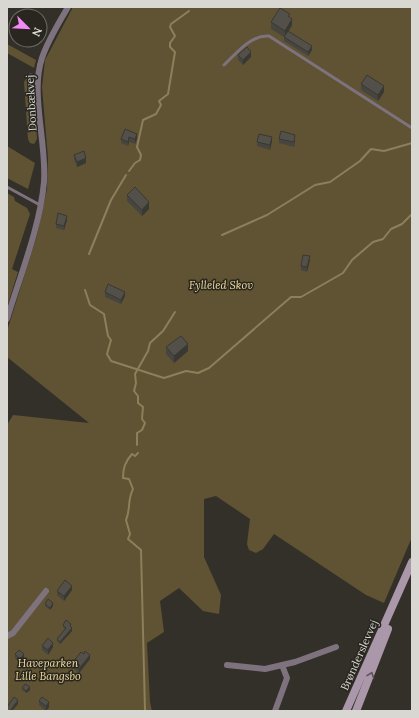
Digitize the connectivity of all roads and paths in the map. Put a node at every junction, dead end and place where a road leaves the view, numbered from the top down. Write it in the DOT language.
graph roads {
  1 [pos="68,7"];
  2 [pos="224,65"];
  3 [pos="412,128"];
  4 [pos="7,187"];
  5 [pos="40,205"];
  6 [pos="7,319"];
  7 [pos="412,562"];
  8 [pos="46,591"];
  9 [pos="393,609"];
  10 [pos="7,636"];
  11 [pos="336,647"];
  12 [pos="227,665"];
  13 [pos="282,665"];
  14 [pos="275,711"];
  15 [pos="346,711"];
  16 [pos="356,711"];
  1 -- 5 [label="street, Donbækvej"];
  2 -- 3 [label="lane"];
  4 -- 5 [label="lane"];
  5 -- 6 [label="street, Donbækvej"];
  7 -- 9 [label="main road, Brønderslevvej"];
  8 -- 10 [label="street"];
  9 -- 15 [label="main road, Brønderslevvej"];
  16 -- 9 [label="main road, Brønderslevvej, one-way"];
  11 -- 13 [label="street"];
  12 -- 13 [label="street"];
  13 -- 14 [label="street"];
}
